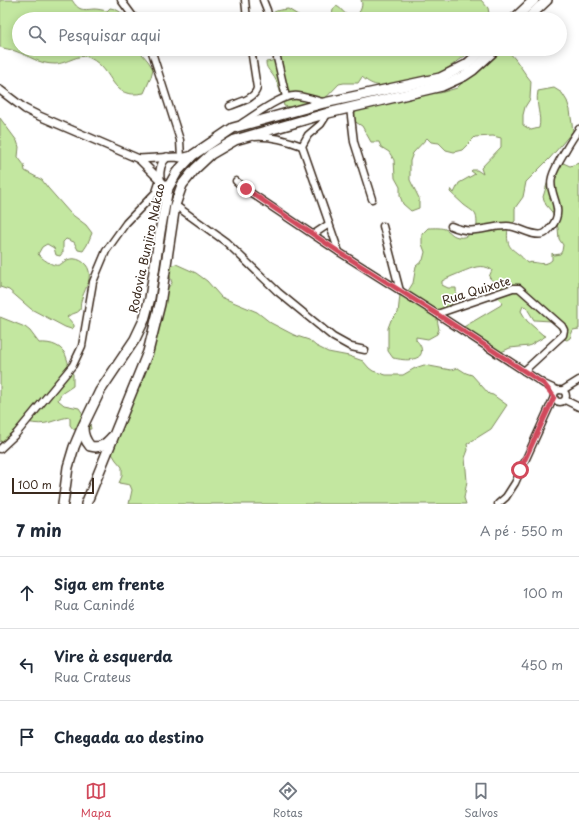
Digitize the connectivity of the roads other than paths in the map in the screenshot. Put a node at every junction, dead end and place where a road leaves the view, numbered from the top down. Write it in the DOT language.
graph roads {
  1 [pos="122,0"];
  2 [pos="245,0"];
  3 [pos="263,0"];
  4 [pos="270,0"];
  5 [pos="534,0"];
  6 [pos="547,0"];
  7 [pos="267,10"];
  8 [pos="130,12"];
  9 [pos="246,12"];
  10 [pos="521,12"];
  11 [pos="534,12"];
  12 [pos="153,56"];
  13 [pos="252,56"];
  14 [pos="277,56"];
  15 [pos="476,56"];
  16 [pos="488,56"];
  17 [pos="0,90"];
  18 [pos="286,97"];
  19 [pos="324,103"];
  20 [pos="230,106"];
  21 [pos="350,108"];
  22 [pos="328,113"];
  23 [pos="233,128"];
  24 [pos="579,129"];
  25 [pos="235,140"];
  26 [pos="302,146"];
  27 [pos="193,154"];
  28 [pos="167,157"];
  29 [pos="181,158"];
  30 [pos="139,159"];
  31 [pos="160,180"];
  32 [pos="236,181"];
  33 [pos="168,188"];
  34 [pos="372,199"];
  35 [pos="176,205"];
  36 [pos="329,224"];
  37 [pos="383,226"];
  38 [pos="451,226"];
  39 [pos="314,234"];
  40 [pos="339,252"];
  41 [pos="400,291"];
  42 [pos="437,314"];
  43 [pos="365,350"];
  44 [pos="524,371"];
  45 [pos="579,380"];
  46 [pos="561,396"];
  47 [pos="579,407"];
  48 [pos="83,426"];
  49 [pos="114,435"];
  50 [pos="0,448"];
  51 [pos="63,504"];
  52 [pos="86,504"];
  53 [pos="498,504"];
  1 -- 8 [label="street"];
  2 -- 9 [label="street"];
  3 -- 7 [label="street"];
  4 -- 7 [label="street"];
  5 -- 10 [label="main road"];
  6 -- 11 [label="main road"];
  12 -- 29 [label="street"];
  13 -- 20 [label="street"];
  14 -- 18 [label="street"];
  15 -- 19 [label="main road, Rodovia Bunjiro Nakao"];
  16 -- 21 [label="main road, Rodovia Bunjiro Nakao"];
  17 -- 30 [label="street"];
  18 -- 19 [label="street"];
  18 -- 23 [label="street"];
  19 -- 23 [label="main road, Rodovia Bunjiro Nakao"];
  21 -- 22 [label="main road, Rodovia Bunjiro Nakao"];
  21 -- 34 [label="street"];
  22 -- 25 [label="main road, Rodovia Bunjiro Nakao"];
  22 -- 26 [label="street"];
  23 -- 27 [label="main road, Rodovia Bunjiro Nakao"];
  24 -- 38 [label="street"];
  25 -- 26 [label="street"];
  25 -- 35 [label="main road, Rodovia Bunjiro Nakao"];
  26 -- 36 [label="street"];
  27 -- 29 [label="street"];
  27 -- 33 [label="main road, Rodovia Bunjiro Nakao"];
  28 -- 29 [label="street"];
  28 -- 30 [label="street"];
  28 -- 31 [label="street"];
  30 -- 31 [label="street"];
  31 -- 33 [label="street"];
  31 -- 50 [label="street"];
  32 -- 39 [label="street"];
  33 -- 48 [label="main road, Rodovia Bunjiro Nakao"];
  35 -- 43 [label="street"];
  35 -- 49 [label="main road, Rodovia Bunjiro Nakao"];
  36 -- 39 [label="street"];
  36 -- 40 [label="street"];
  37 -- 41 [label="street"];
  39 -- 40 [label="street"];
  40 -- 41 [label="street"];
  41 -- 42 [label="street"];
  42 -- 44 [label="street"];
  42 -- 44 [label="street, Rua Quixote"];
  44 -- 46 [label="street"];
  45 -- 46 [label="street"];
  46 -- 47 [label="street"];
  46 -- 53 [label="street"];
  48 -- 49 [label="main road"];
  48 -- 51 [label="main road, Rodovia Bunjiro Nakao"];
  49 -- 52 [label="main road, Rodovia Bunjiro Nakao"];
}
